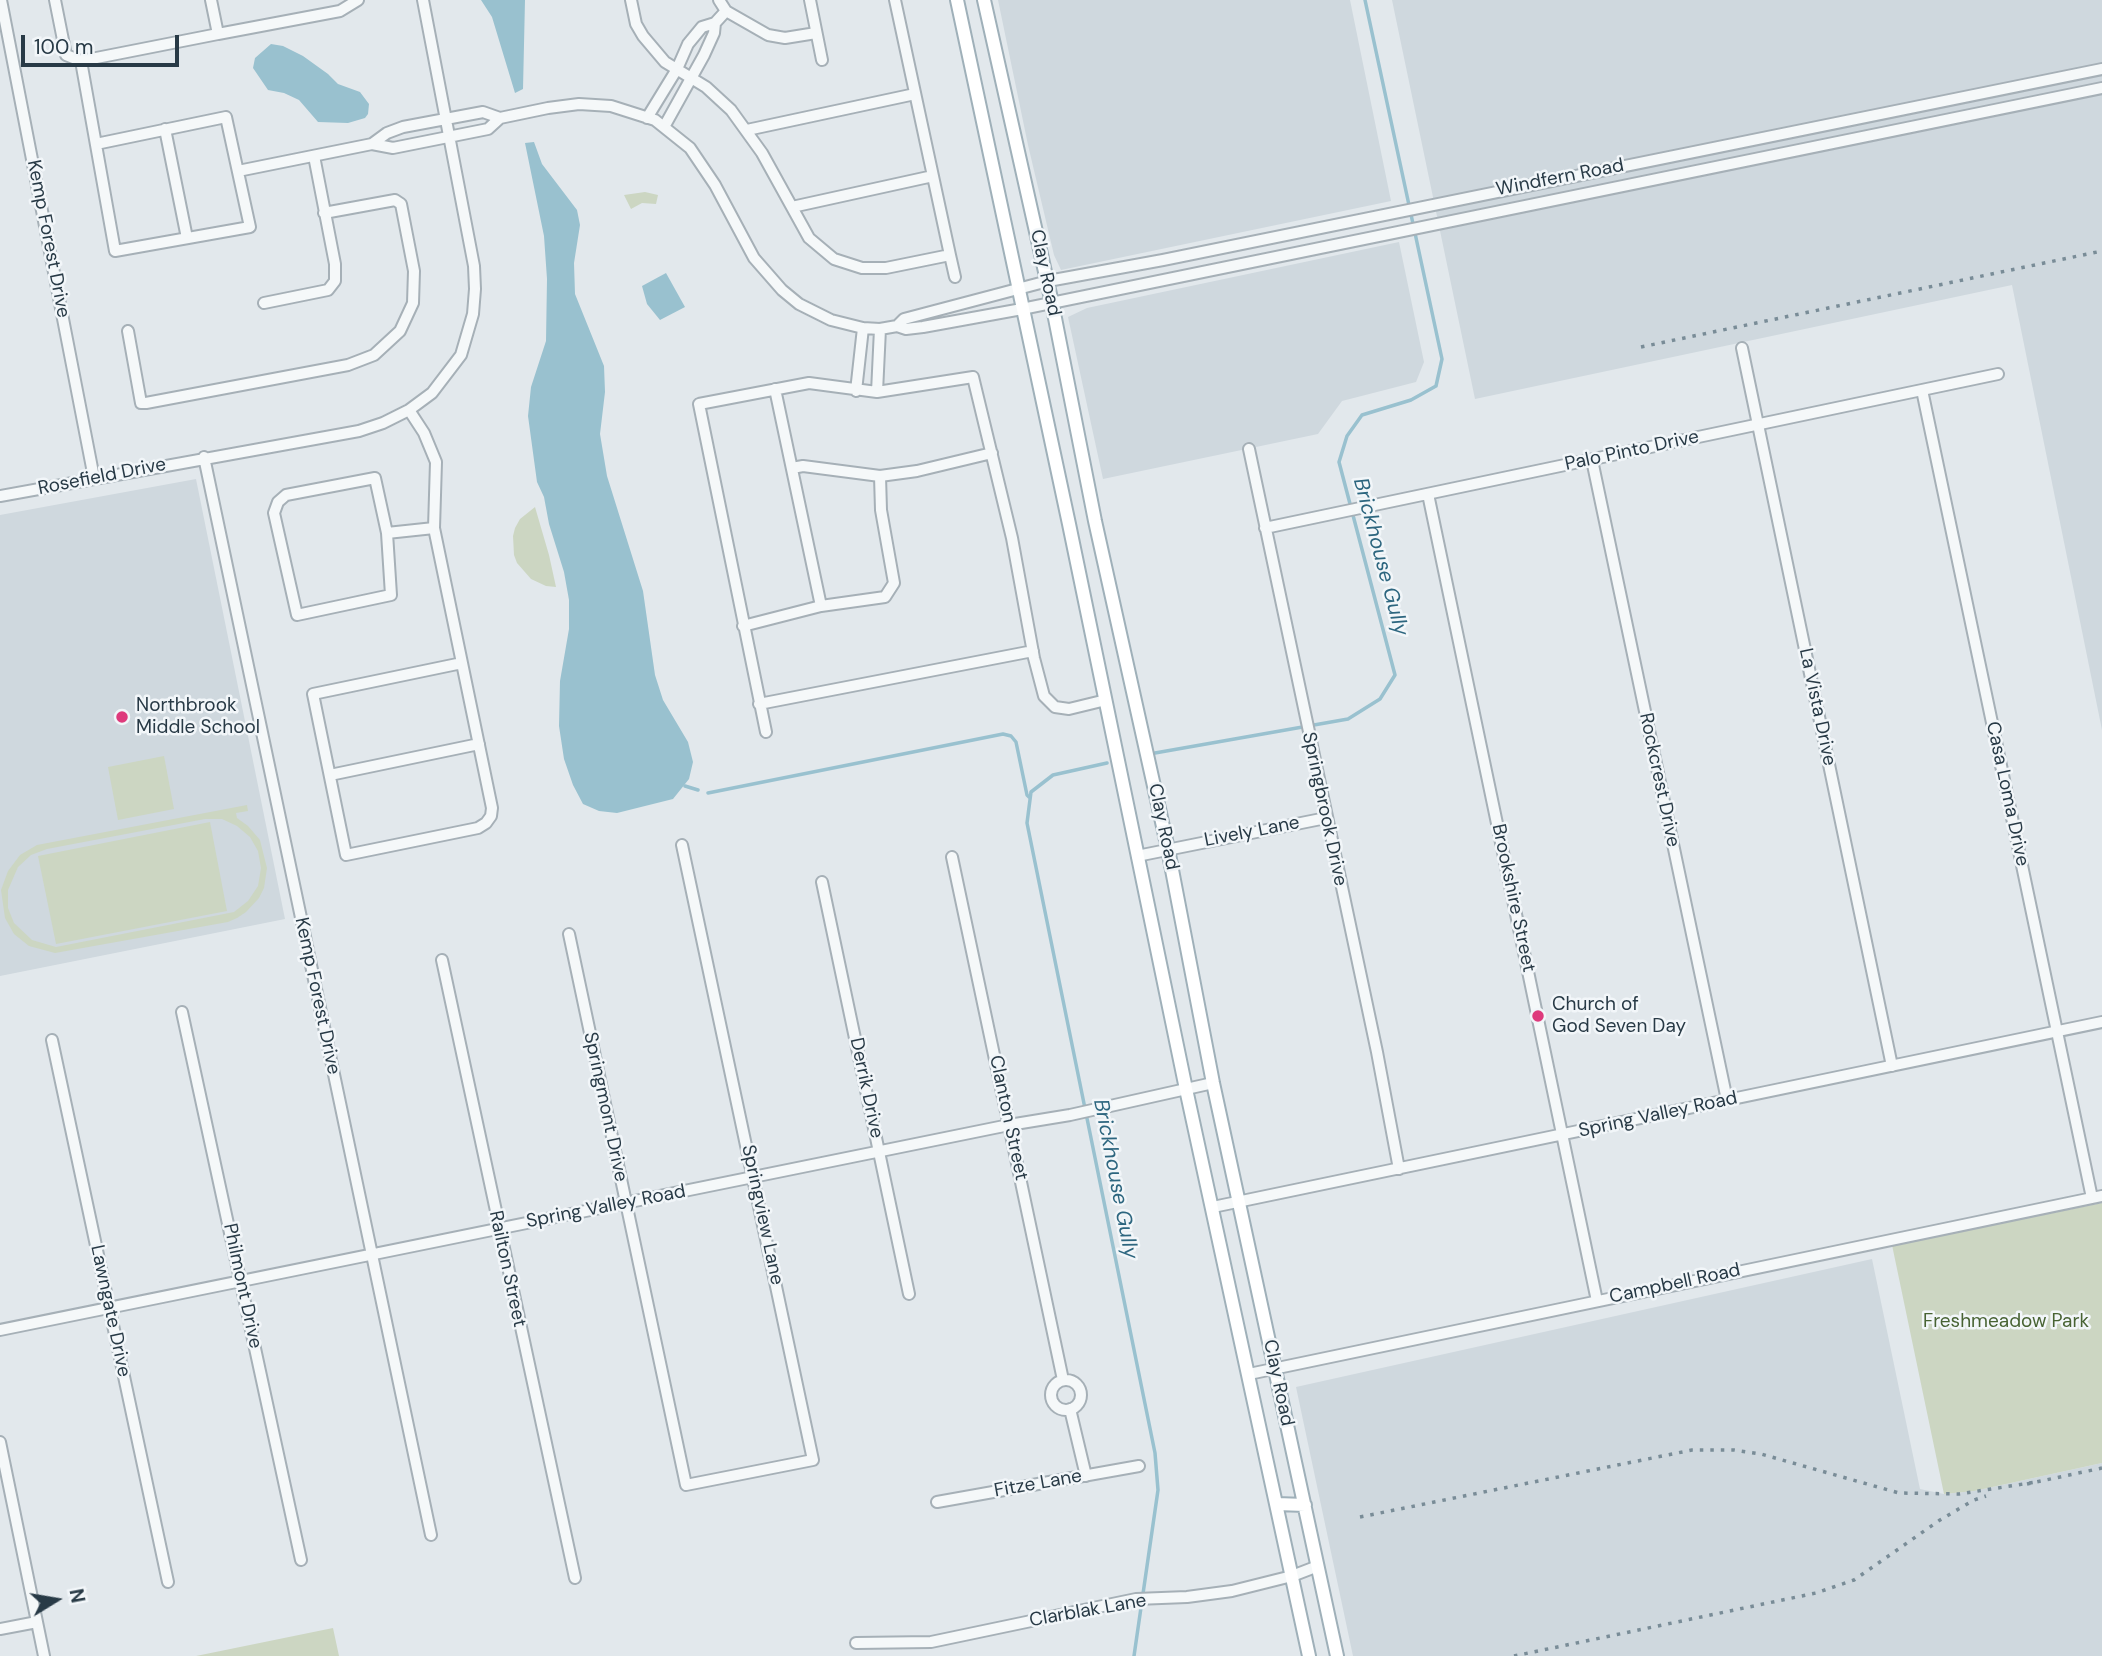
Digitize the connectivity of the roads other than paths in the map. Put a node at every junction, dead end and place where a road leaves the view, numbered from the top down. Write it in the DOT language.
graph roads {
  1 [pos="1,0"];
  2 [pos="55,0"];
  3 [pos="211,0"];
  4 [pos="358,0"];
  5 [pos="423,0"];
  6 [pos="631,0"];
  7 [pos="719,0"];
  8 [pos="810,0"];
  9 [pos="895,0"];
  10 [pos="957,0"];
  11 [pos="984,0"];
  12 [pos="726,11"];
  13 [pos="715,23"];
  14 [pos="816,33"];
  15 [pos="218,34"];
  16 [pos="822,60"];
  17 [pos="81,61"];
  18 [pos="677,69"];
  19 [pos="2102,69"];
  20 [pos="691,77"];
  21 [pos="2102,88"];
  22 [pos="662,93"];
  23 [pos="915,94"];
  24 [pos="678,102"];
  25 [pos="500,118"];
  26 [pos="647,118"];
  27 [pos="446,119"];
  28 [pos="664,127"];
  29 [pos="165,129"];
  30 [pos="747,131"];
  31 [pos="450,136"];
  32 [pos="96,144"];
  33 [pos="372,144"];
  34 [pos="314,156"];
  35 [pos="238,171"];
  36 [pos="933,176"];
  37 [pos="793,207"];
  38 [pos="324,214"];
  39 [pos="1383,214"];
  40 [pos="1382,235"];
  41 [pos="187,239"];
  42 [pos="1244,243"];
  43 [pos="950,255"];
  44 [pos="1248,263"];
  45 [pos="955,277"];
  46 [pos="1048,281"];
  47 [pos="1018,289"];
  48 [pos="264,303"];
  49 [pos="1052,303"];
  50 [pos="1022,309"];
  51 [pos="897,326"];
  52 [pos="863,328"];
  53 [pos="880,329"];
  54 [pos="128,331"];
  55 [pos="1742,348"];
  56 [pos="1998,374"];
  57 [pos="775,389"];
  58 [pos="1922,390"];
  59 [pos="856,391"];
  60 [pos="877,392"];
  61 [pos="409,410"];
  62 [pos="1758,425"];
  63 [pos="1250,449"];
  64 [pos="992,453"];
  65 [pos="204,457"];
  66 [pos="1592,460"];
  67 [pos="792,468"];
  68 [pos="880,476"];
  69 [pos="94,478"];
  70 [pos="1428,494"];
  71 [pos="0,496"];
  72 [pos="1095,521"];
  73 [pos="1069,524"];
  74 [pos="434,528"];
  75 [pos="1265,528"];
  76 [pos="387,533"];
  77 [pos="821,606"];
  78 [pos="744,626"];
  79 [pos="1033,652"];
  80 [pos="462,663"];
  81 [pos="1106,700"];
  82 [pos="759,704"];
  83 [pos="765,732"];
  84 [pos="479,744"];
  85 [pos="330,775"];
  86 [pos="1326,818"];
  87 [pos="682,845"];
  88 [pos="1168,849"];
  89 [pos="1137,856"];
  90 [pos="952,857"];
  91 [pos="822,882"];
  92 [pos="569,934"];
  93 [pos="442,960"];
  94 [pos="182,1012"];
  95 [pos="2102,1022"];
  96 [pos="2057,1031"];
  97 [pos="51,1040"];
  98 [pos="1892,1066"];
  99 [pos="1213,1083"];
  100 [pos="1186,1089"];
  101 [pos="1727,1100"];
  102 [pos="1009,1125"];
  103 [pos="1562,1135"];
  104 [pos="879,1151"];
  105 [pos="1399,1169"];
  106 [pos="754,1177"];
  107 [pos="2097,1197"];
  108 [pos="1239,1202"];
  109 [pos="625,1203"];
  110 [pos="1213,1208"];
  111 [pos="498,1229"];
  112 [pos="372,1255"];
  113 [pos="242,1281"];
  114 [pos="909,1294"];
  115 [pos="1597,1301"];
  116 [pos="110,1308"];
  117 [pos="0,1330"];
  118 [pos="1275,1367"];
  119 [pos="1249,1374"];
  120 [pos="1063,1380"];
  121 [pos="1070,1409"];
  122 [pos="0,1442"];
  123 [pos="1139,1466"];
  124 [pos="1086,1476"];
  125 [pos="686,1485"];
  126 [pos="937,1502"];
  127 [pos="1277,1504"];
  128 [pos="1304,1505"];
  129 [pos="431,1535"];
  130 [pos="301,1560"];
  131 [pos="1318,1566"];
  132 [pos="1292,1576"];
  133 [pos="575,1578"];
  134 [pos="168,1582"];
  135 [pos="37,1622"];
  136 [pos="0,1629"];
  137 [pos="856,1643"];
  138 [pos="44,1656"];
  139 [pos="1309,1656"];
  140 [pos="1337,1656"];
  1 -- 69 [label="street, Kemp Forest Drive"];
  2 -- 17 [label="street"];
  3 -- 15 [label="street"];
  4 -- 15 [label="street"];
  5 -- 27 [label="street, Rosefield Drive"];
  6 -- 18 [label="street"];
  7 -- 12 [label="street"];
  8 -- 14 [label="street"];
  9 -- 23 [label="street"];
  10 -- 47 [label="main road, Clay Road"];
  11 -- 46 [label="main road, Clay Road"];
  12 -- 13 [label="street"];
  12 -- 14 [label="street"];
  13 -- 18 [label="street"];
  13 -- 20 [label="street"];
  14 -- 16 [label="street"];
  15 -- 17 [label="street"];
  17 -- 32 [label="street"];
  18 -- 20 [label="street"];
  18 -- 22 [label="street"];
  19 -- 39 [label="street, Windfern Road"];
  20 -- 24 [label="street"];
  20 -- 30 [label="street"];
  21 -- 40 [label="street, Windfern Road"];
  22 -- 24 [label="street"];
  22 -- 26 [label="street"];
  23 -- 30 [label="street"];
  23 -- 36 [label="street"];
  24 -- 28 [label="street"];
  25 -- 26 [label="street"];
  25 -- 27 [label="street"];
  25 -- 31 [label="street"];
  26 -- 28 [label="street"];
  27 -- 31 [label="street, Rosefield Drive"];
  27 -- 33 [label="street"];
  28 -- 52 [label="street"];
  29 -- 32 [label="street"];
  29 -- 35 [label="street"];
  29 -- 41 [label="street"];
  30 -- 37 [label="street"];
  31 -- 33 [label="street"];
  31 -- 61 [label="street, Rosefield Drive"];
  32 -- 41 [label="street"];
  33 -- 34 [label="street"];
  34 -- 35 [label="street"];
  34 -- 38 [label="street"];
  35 -- 41 [label="street"];
  36 -- 37 [label="street"];
  36 -- 43 [label="street"];
  37 -- 43 [label="street"];
  38 -- 48 [label="street"];
  38 -- 54 [label="street"];
  39 -- 40 [label="street"];
  39 -- 42 [label="street, Windfern Road"];
  40 -- 44 [label="street, Windfern Road"];
  42 -- 44 [label="street"];
  42 -- 46 [label="street, Windfern Road"];
  43 -- 45 [label="street"];
  44 -- 49 [label="street, Windfern Road"];
  46 -- 47 [label="street, Windfern Road"];
  46 -- 49 [label="main road, Clay Road"];
  47 -- 50 [label="main road, Clay Road"];
  47 -- 51 [label="street, Windfern Road"];
  49 -- 50 [label="street, Windfern Road"];
  49 -- 72 [label="main road, Clay Road"];
  50 -- 51 [label="street, Windfern Road"];
  50 -- 73 [label="main road, Clay Road"];
  51 -- 53 [label="street"];
  52 -- 53 [label="street"];
  52 -- 59 [label="street"];
  53 -- 60 [label="street"];
  55 -- 62 [label="street, La Vista Drive"];
  56 -- 58 [label="street, Palo Pinto Drive"];
  57 -- 59 [label="street"];
  57 -- 67 [label="street"];
  57 -- 78 [label="street"];
  58 -- 62 [label="street, Palo Pinto Drive"];
  58 -- 96 [label="street, Casa Loma Drive"];
  59 -- 60 [label="street"];
  60 -- 64 [label="street"];
  61 -- 65 [label="street, Rosefield Drive"];
  61 -- 74 [label="street"];
  62 -- 66 [label="street, Palo Pinto Drive"];
  62 -- 98 [label="street, La Vista Drive"];
  63 -- 75 [label="street, Springbrook Drive"];
  64 -- 68 [label="street"];
  64 -- 79 [label="street"];
  65 -- 69 [label="street, Rosefield Drive"];
  65 -- 112 [label="street, Kemp Forest Drive"];
  66 -- 70 [label="street, Palo Pinto Drive"];
  66 -- 101 [label="street, Rockcrest Drive"];
  67 -- 68 [label="street"];
  67 -- 77 [label="street"];
  68 -- 77 [label="street"];
  69 -- 71 [label="street, Rosefield Drive"];
  70 -- 75 [label="street, Palo Pinto Drive"];
  70 -- 103 [label="street, Brookshire Street"];
  72 -- 73 [label="main road"];
  72 -- 88 [label="main road, Clay Road"];
  73 -- 81 [label="main road, Clay Road"];
  74 -- 76 [label="street"];
  74 -- 80 [label="street"];
  75 -- 86 [label="street, Springbrook Drive"];
  76 -- 76 [label="street"];
  77 -- 78 [label="street"];
  78 -- 82 [label="street"];
  79 -- 81 [label="street"];
  79 -- 82 [label="street"];
  80 -- 84 [label="street"];
  80 -- 85 [label="street"];
  81 -- 89 [label="main road, Clay Road"];
  82 -- 83 [label="street"];
  84 -- 85 [label="street"];
  84 -- 85 [label="street"];
  86 -- 88 [label="street, Lively Lane"];
  86 -- 105 [label="street, Springbrook Drive"];
  87 -- 106 [label="street, Springview Lane"];
  88 -- 89 [label="street, Lively Lane"];
  88 -- 99 [label="main road, Clay Road"];
  89 -- 100 [label="main road, Clay Road"];
  90 -- 102 [label="street, Clanton Street"];
  91 -- 104 [label="street, Derrik Drive"];
  92 -- 109 [label="street, Springmont Drive"];
  93 -- 111 [label="street, Railton Street"];
  94 -- 113 [label="street, Philmont Drive"];
  95 -- 96 [label="street, Spring Valley Road"];
  96 -- 98 [label="street, Spring Valley Road"];
  96 -- 107 [label="street, Casa Loma Drive"];
  97 -- 116 [label="street, Lawngate Drive"];
  98 -- 101 [label="street, Spring Valley Road"];
  99 -- 100 [label="street, Spring Valley Road"];
  99 -- 108 [label="main road, Clay Road"];
  100 -- 102 [label="street, Spring Valley Road"];
  100 -- 110 [label="main road, Clay Road"];
  101 -- 103 [label="street, Spring Valley Road"];
  102 -- 104 [label="street, Spring Valley Road"];
  102 -- 120 [label="street, Clanton Street"];
  103 -- 105 [label="street, Spring Valley Road"];
  103 -- 115 [label="street, Brookshire Street"];
  104 -- 106 [label="street, Spring Valley Road"];
  104 -- 114 [label="street, Derrik Drive"];
  105 -- 108 [label="street, Spring Valley Road"];
  106 -- 109 [label="street, Spring Valley Road"];
  106 -- 125 [label="street, Springview Lane"];
  107 -- 115 [label="street, Campbell Road"];
  108 -- 110 [label="street, Spring Valley Road"];
  108 -- 118 [label="main road, Clay Road"];
  109 -- 111 [label="street, Spring Valley Road"];
  109 -- 125 [label="street, Springmont Drive"];
  110 -- 119 [label="main road, Clay Road"];
  111 -- 112 [label="street, Spring Valley Road"];
  111 -- 133 [label="street, Railton Street"];
  112 -- 113 [label="street, Spring Valley Road"];
  112 -- 129 [label="street, Kemp Forest Drive"];
  113 -- 116 [label="street, Spring Valley Road"];
  113 -- 130 [label="street, Philmont Drive"];
  115 -- 118 [label="street, Campbell Road"];
  116 -- 117 [label="street, Spring Valley Road"];
  116 -- 134 [label="street, Lawngate Drive"];
  118 -- 119 [label="street, Campbell Road"];
  118 -- 128 [label="main road, Clay Road"];
  119 -- 127 [label="main road, Clay Road"];
  120 -- 121 [label="street, Clanton Street"];
  120 -- 121 [label="street, Clanton Street"];
  121 -- 124 [label="street, Clanton Street"];
  122 -- 135 [label="street"];
  123 -- 124 [label="street, Fitze Lane"];
  124 -- 126 [label="street, Fitze Lane"];
  127 -- 128 [label="main road"];
  127 -- 132 [label="main road, Clay Road"];
  128 -- 131 [label="main road, Clay Road"];
  131 -- 132 [label="street, Clarblak Lane"];
  131 -- 140 [label="main road, Clay Road"];
  132 -- 137 [label="street, Clarblak Lane"];
  132 -- 139 [label="main road, Clay Road"];
  135 -- 136 [label="street"];
  135 -- 138 [label="street"];
}
